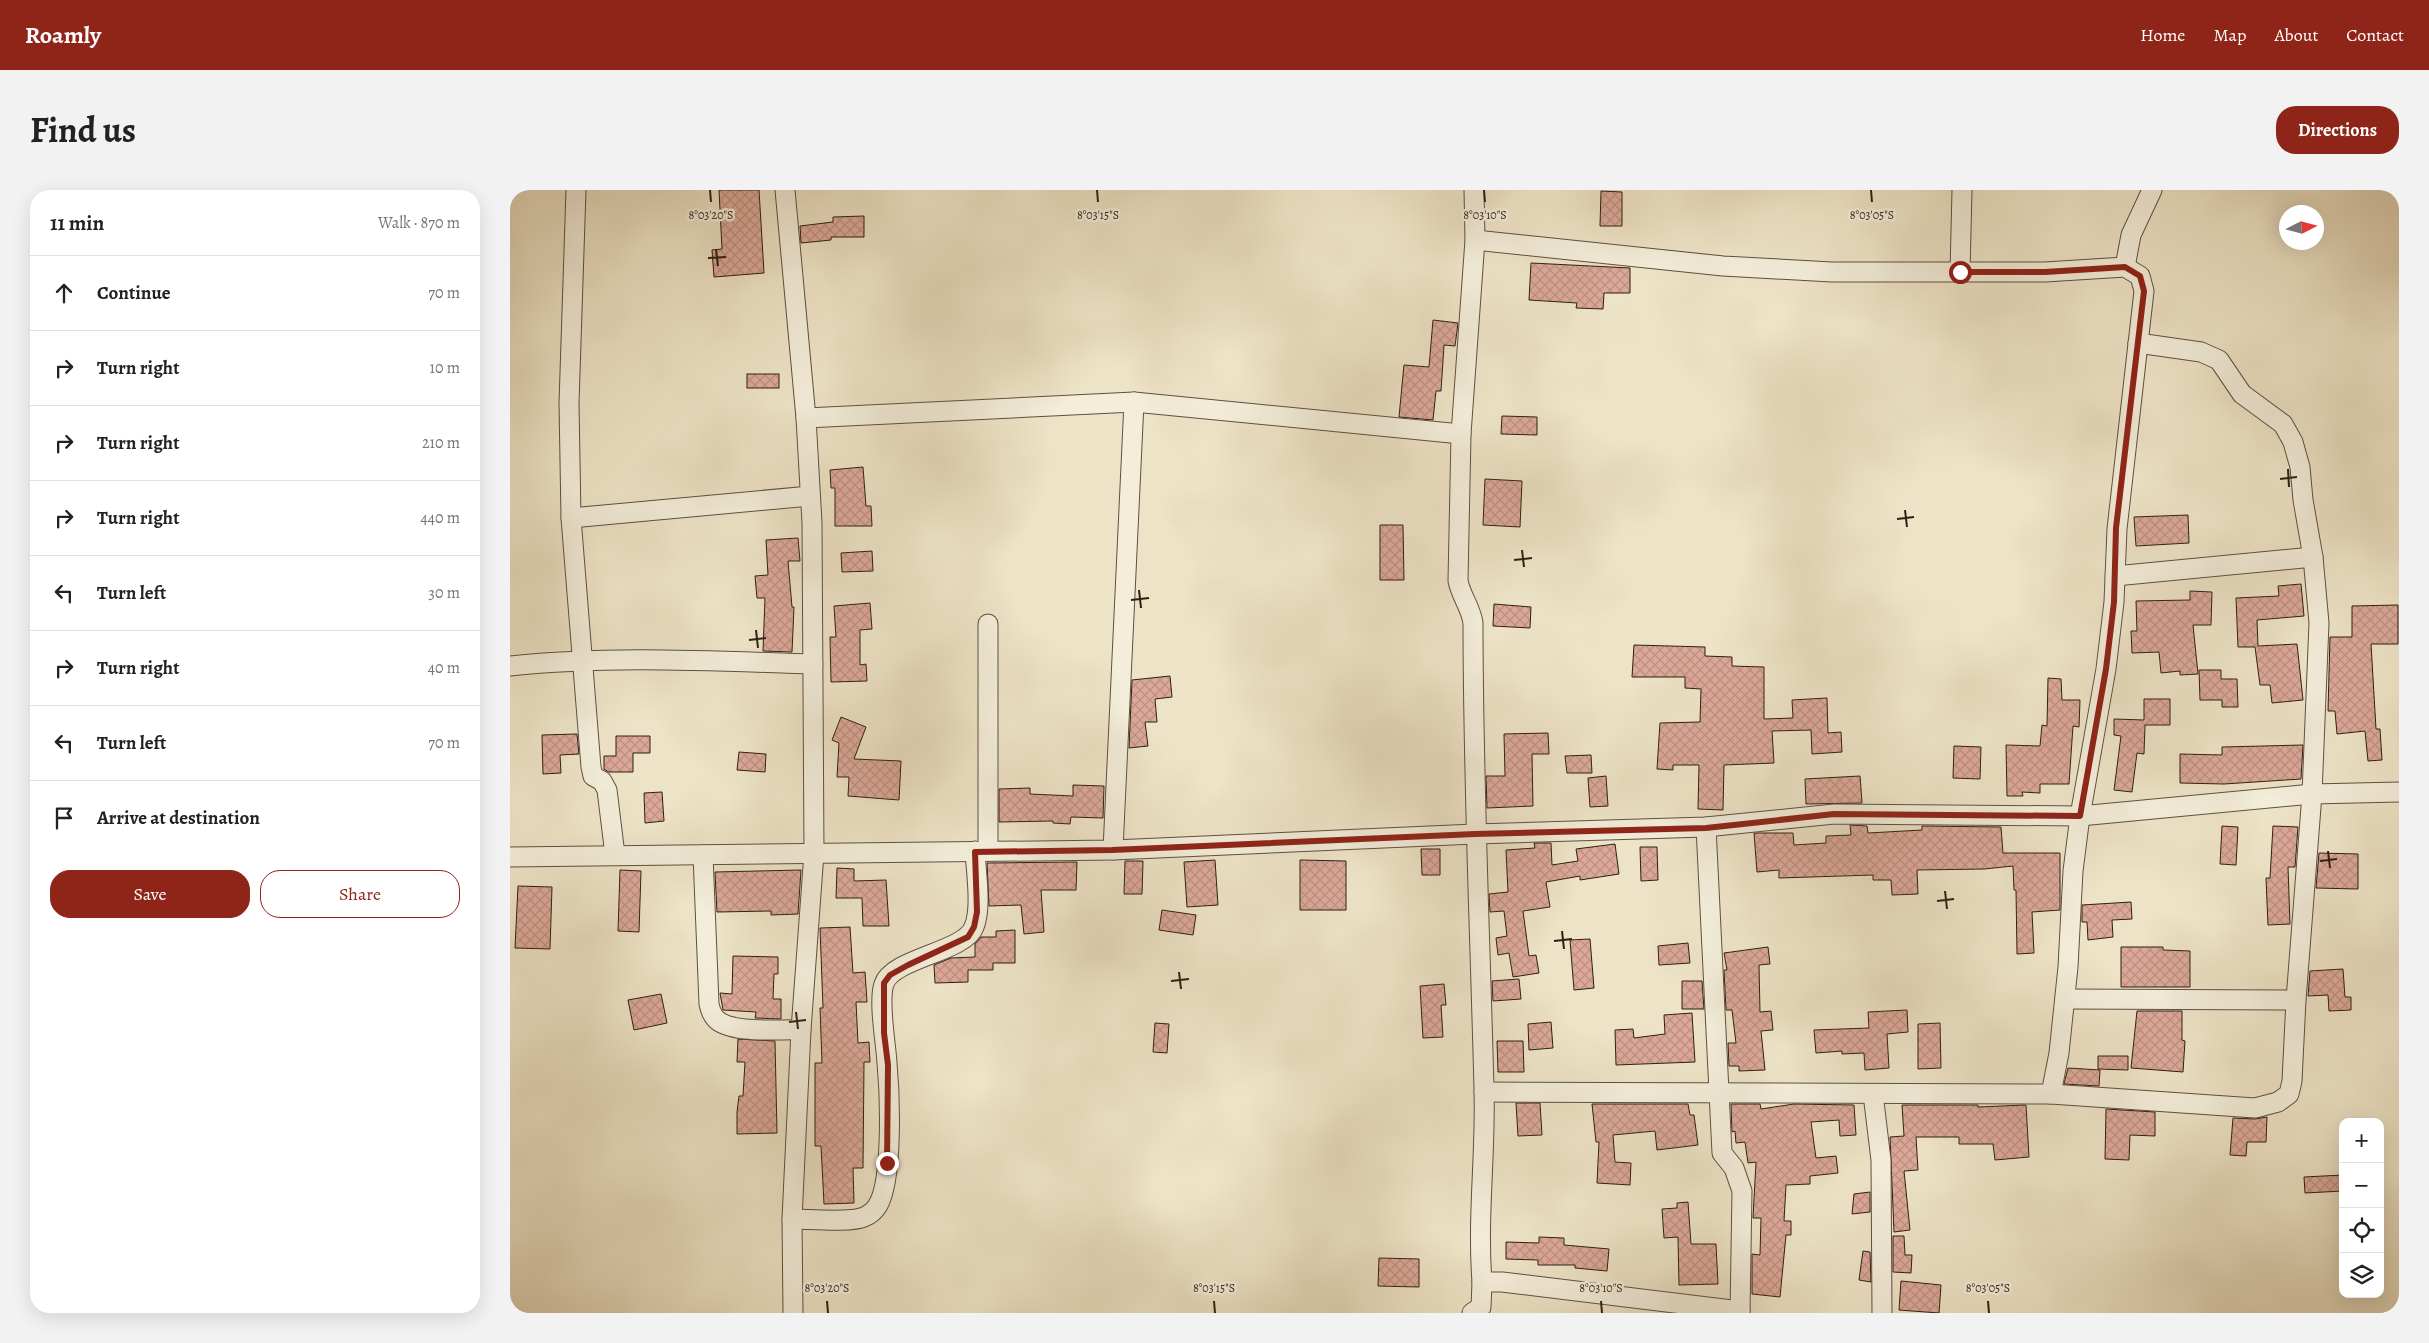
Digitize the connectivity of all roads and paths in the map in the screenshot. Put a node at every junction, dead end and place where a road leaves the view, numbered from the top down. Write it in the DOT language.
graph roads {
  1 [pos="576,190"];
  2 [pos="785,190"];
  3 [pos="1474,190"];
  4 [pos="1962,190"];
  5 [pos="2152,190"];
  6 [pos="1475,240"];
  7 [pos="2125,267"];
  8 [pos="1960,272"];
  9 [pos="2138,343"];
  10 [pos="1134,402"];
  11 [pos="806,418"];
  12 [pos="1461,434"];
  13 [pos="810,496"];
  14 [pos="570,518"];
  15 [pos="2314,557"];
  16 [pos="2115,576"];
  17 [pos="988,624"];
  18 [pos="581,661"];
  19 [pos="813,664"];
  20 [pos="510,666"];
  21 [pos="2399,792"];
  22 [pos="2312,794"];
  23 [pos="2080,816"];
  24 [pos="1706,828"];
  25 [pos="1475,834"];
  26 [pos="1112,850"];
  27 [pos="982,851"];
  28 [pos="814,853"];
  29 [pos="704,854"];
  30 [pos="615,856"];
  31 [pos="510,857"];
  32 [pos="2065,999"];
  33 [pos="2296,1000"];
  34 [pos="801,1030"];
  35 [pos="1484,1092"];
  36 [pos="1720,1094"];
  37 [pos="1873,1094"];
  38 [pos="2051,1094"];
  39 [pos="792,1219"];
  40 [pos="1482,1282"];
  41 [pos="1740,1312"];
  42 [pos="794,1313"];
  43 [pos="1472,1313"];
  44 [pos="1882,1313"];
  1 -- 14 [label="street"];
  2 -- 11 [label="street"];
  3 -- 6 [label="street"];
  4 -- 8 [label="street"];
  5 -- 7 [label="street"];
  6 -- 8 [label="street"];
  6 -- 12 [label="street"];
  7 -- 8 [label="street"];
  7 -- 9 [label="street"];
  9 -- 15 [label="street"];
  9 -- 16 [label="street"];
  10 -- 11 [label="street"];
  10 -- 12 [label="street"];
  10 -- 26 [label="street"];
  11 -- 13 [label="street"];
  12 -- 25 [label="street"];
  13 -- 14 [label="street"];
  13 -- 19 [label="street"];
  14 -- 18 [label="street"];
  15 -- 16 [label="street"];
  15 -- 22 [label="street"];
  16 -- 23 [label="street"];
  17 -- 27 [label="street"];
  18 -- 19 [label="street"];
  18 -- 20 [label="street"];
  18 -- 30 [label="street"];
  19 -- 28 [label="street"];
  21 -- 22 [label="street"];
  22 -- 23 [label="street"];
  22 -- 33 [label="street"];
  23 -- 24 [label="street"];
  23 -- 32 [label="street"];
  24 -- 25 [label="street"];
  24 -- 36 [label="street"];
  25 -- 26 [label="street"];
  25 -- 35 [label="street"];
  26 -- 27 [label="street"];
  27 -- 28 [label="street"];
  27 -- 39 [label="street"];
  28 -- 29 [label="street"];
  28 -- 34 [label="street"];
  29 -- 30 [label="street"];
  29 -- 34 [label="street"];
  30 -- 31 [label="street"];
  32 -- 33 [label="street"];
  32 -- 38 [label="street"];
  33 -- 38 [label="street"];
  34 -- 39 [label="street"];
  35 -- 36 [label="street"];
  35 -- 40 [label="street"];
  36 -- 37 [label="street"];
  36 -- 41 [label="street"];
  37 -- 38 [label="street"];
  37 -- 44 [label="street"];
  39 -- 42 [label="street"];
  40 -- 41 [label="street"];
  40 -- 43 [label="street"];
}
